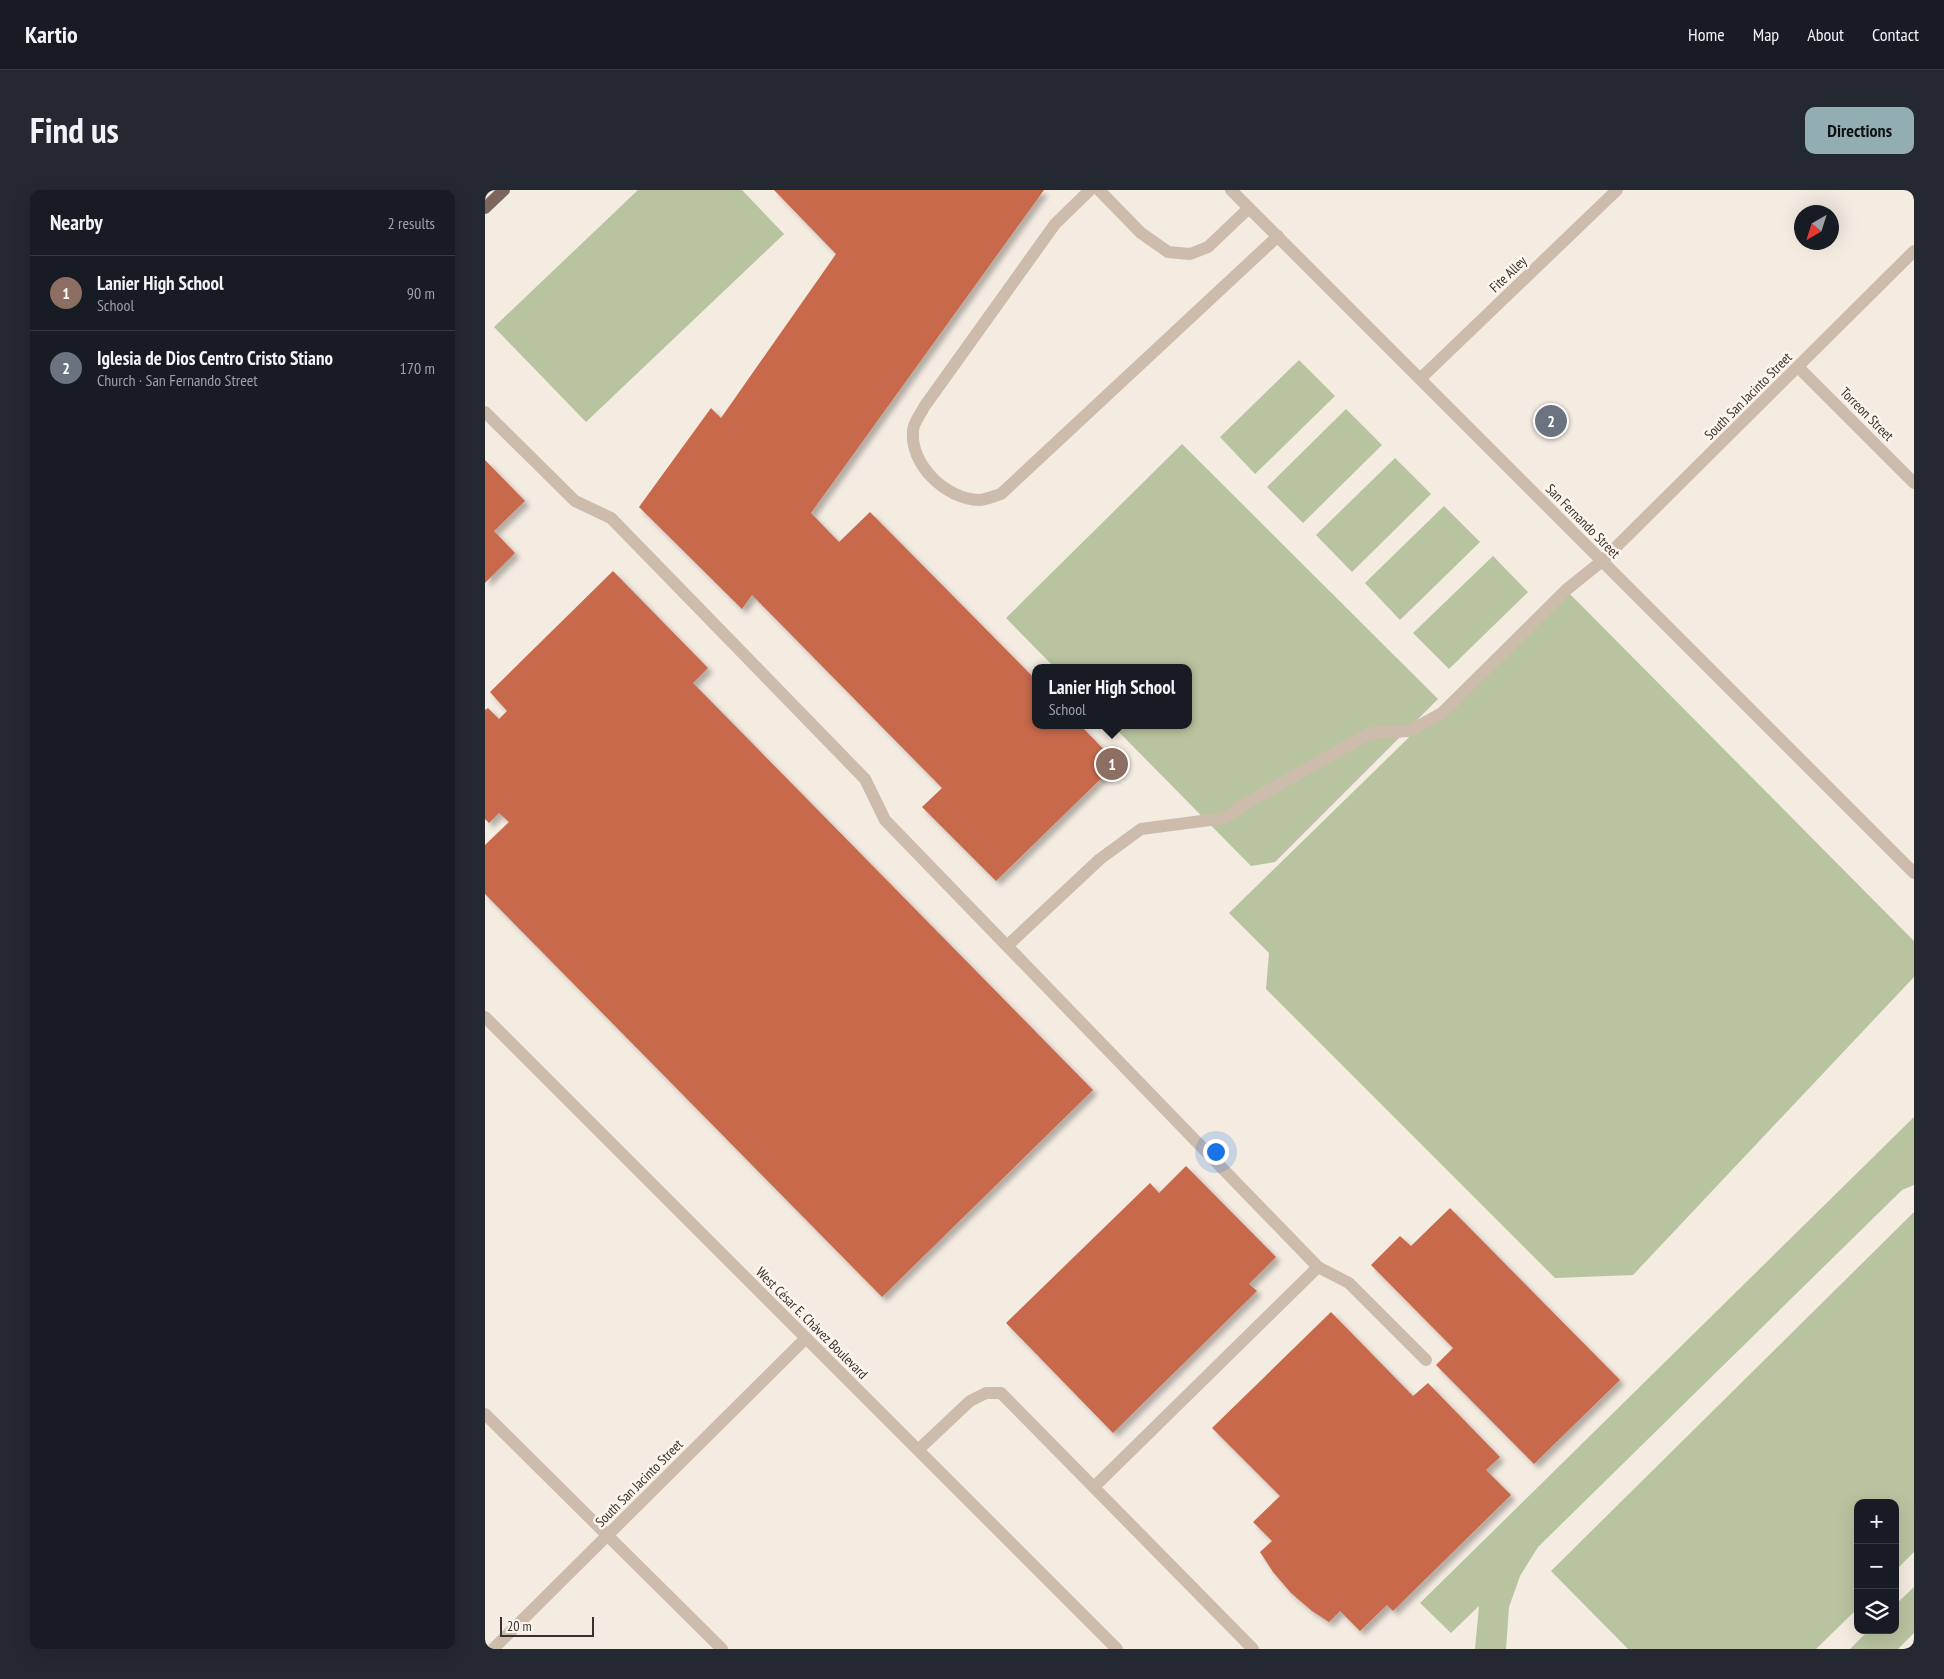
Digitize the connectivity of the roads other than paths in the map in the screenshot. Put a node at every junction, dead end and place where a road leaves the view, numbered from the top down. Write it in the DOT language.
graph roads {
  1 [pos="504,190"];
  2 [pos="1090,190"];
  3 [pos="1099,190"];
  4 [pos="1231,190"];
  5 [pos="1617,190"];
  6 [pos="485,208"];
  7 [pos="1249,208"];
  8 [pos="1278,236"];
  9 [pos="1914,251"];
  10 [pos="1798,367"];
  11 [pos="1420,379"];
  12 [pos="485,412"];
  13 [pos="1914,483"];
  14 [pos="1602,561"];
  15 [pos="1914,873"];
  16 [pos="1007,946"];
  17 [pos="485,1017"];
  18 [pos="1318,1267"];
  19 [pos="806,1338"];
  20 [pos="1426,1360"];
  21 [pos="485,1414"];
  22 [pos="919,1450"];
  23 [pos="1095,1487"];
  24 [pos="608,1534"];
  25 [pos="493,1649"];
  26 [pos="722,1649"];
  27 [pos="1117,1649"];
  28 [pos="1253,1649"];
  1 -- 6 [label="main road"];
  2 -- 8 [label="street"];
  3 -- 7 [label="street"];
  4 -- 7 [label="street, San Fernando Street"];
  5 -- 11 [label="street, Fite Alley"];
  7 -- 8 [label="street, San Fernando Street"];
  8 -- 11 [label="street, San Fernando Street"];
  9 -- 10 [label="street, South San Jacinto Street"];
  10 -- 13 [label="street, Torreon Street"];
  10 -- 14 [label="street, South San Jacinto Street"];
  11 -- 14 [label="street, San Fernando Street"];
  12 -- 16 [label="street"];
  14 -- 15 [label="street, San Fernando Street"];
  14 -- 16 [label="street, South San Jacinto Street"];
  16 -- 18 [label="street"];
  17 -- 19 [label="street, West César E. Chávez Boulevard"];
  18 -- 20 [label="street"];
  18 -- 23 [label="street"];
  19 -- 22 [label="street, West César E. Chávez Boulevard"];
  19 -- 24 [label="street, South San Jacinto Street"];
  21 -- 24 [label="street"];
  22 -- 23 [label="street"];
  22 -- 27 [label="street, West César E. Chávez Boulevard"];
  23 -- 28 [label="street"];
  24 -- 25 [label="street, South San Jacinto Street"];
  24 -- 26 [label="street"];
}
